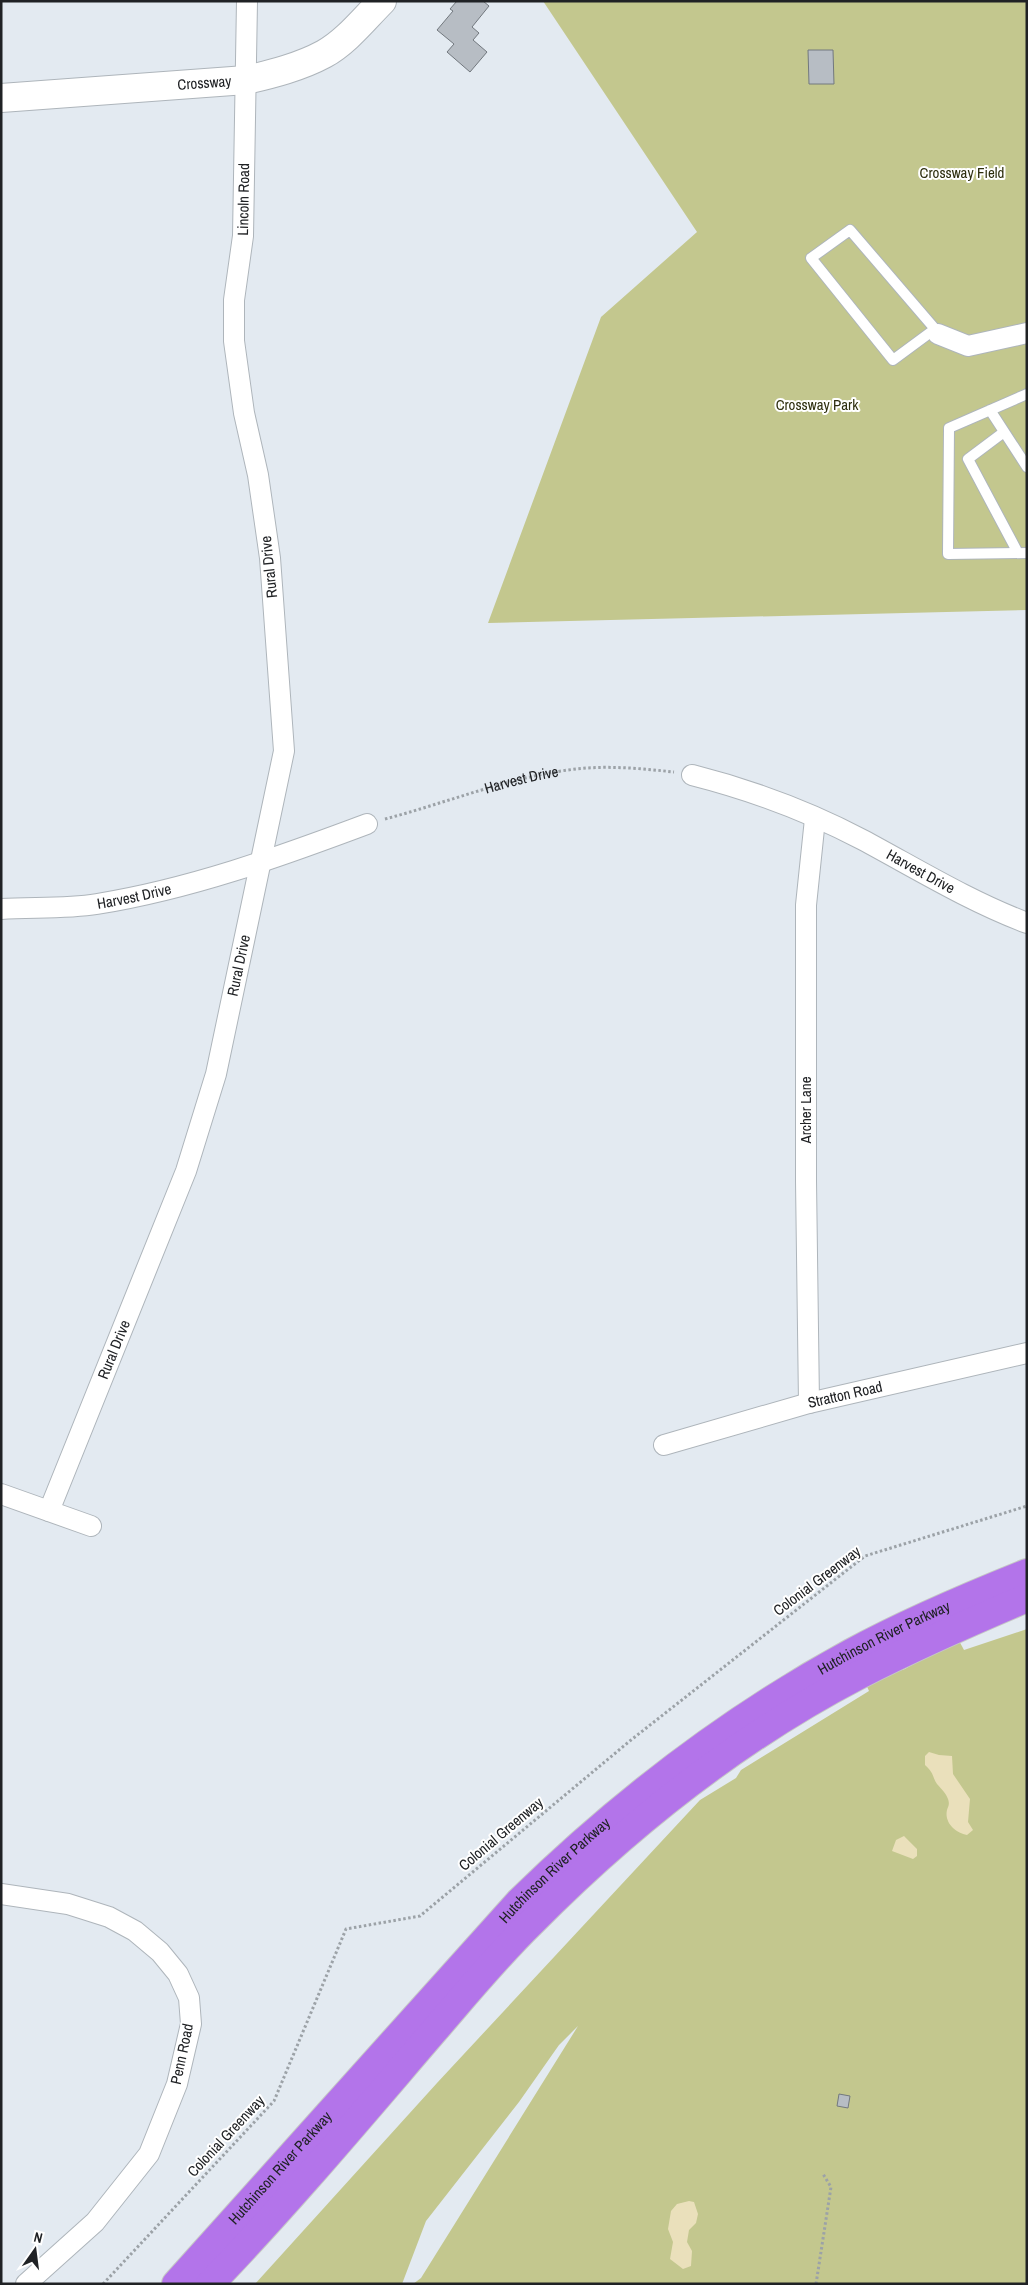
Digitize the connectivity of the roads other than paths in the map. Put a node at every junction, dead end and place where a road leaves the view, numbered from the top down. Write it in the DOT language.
graph roads {
  1 [pos="247,1"];
  2 [pos="382,1"];
  3 [pos="246,80"];
  4 [pos="1,98"];
  5 [pos="936,332"];
  6 [pos="1027,334"];
  7 [pos="1027,394"];
  8 [pos="241,396"];
  9 [pos="990,410"];
  10 [pos="1004,432"];
  11 [pos="1027,467"];
  12 [pos="1022,553"];
  13 [pos="692,775"];
  14 [pos="815,818"];
  15 [pos="367,824"];
  16 [pos="262,863"];
  17 [pos="1,909"];
  18 [pos="1027,923"];
  19 [pos="1027,1353"];
  20 [pos="809,1403"];
  21 [pos="664,1445"];
  22 [pos="1,1494"];
  23 [pos="49,1510"];
  24 [pos="91,1526"];
  25 [pos="1027,1573"];
  26 [pos="1027,1598"];
  27 [pos="1,1894"];
  28 [pos="26,2284"];
  29 [pos="176,2284"];
  30 [pos="210,2284"];
  1 -- 3 [label="street, Lincoln Road"];
  2 -- 3 [label="street, Crossway"];
  3 -- 4 [label="street, Crossway"];
  3 -- 8 [label="street, Lincoln Road"];
  5 -- 5 [label="lane"];
  5 -- 6 [label="street"];
  7 -- 9 [label="lane"];
  8 -- 16 [label="street, Rural Drive"];
  9 -- 10 [label="lane"];
  9 -- 12 [label="lane"];
  10 -- 11 [label="lane"];
  10 -- 12 [label="lane"];
  13 -- 14 [label="street, Harvest Drive"];
  14 -- 18 [label="street, Harvest Drive"];
  14 -- 20 [label="street, Archer Lane"];
  15 -- 16 [label="street, Harvest Drive"];
  16 -- 17 [label="street, Harvest Drive"];
  16 -- 23 [label="street, Rural Drive"];
  19 -- 20 [label="street, Stratton Road"];
  20 -- 21 [label="street, Stratton Road"];
  22 -- 23 [label="street"];
  23 -- 24 [label="street"];
  25 -- 29 [label="highway, Hutchinson River Parkway"];
  26 -- 30 [label="highway, Hutchinson River Parkway"];
  27 -- 28 [label="street, Penn Road"];
}
